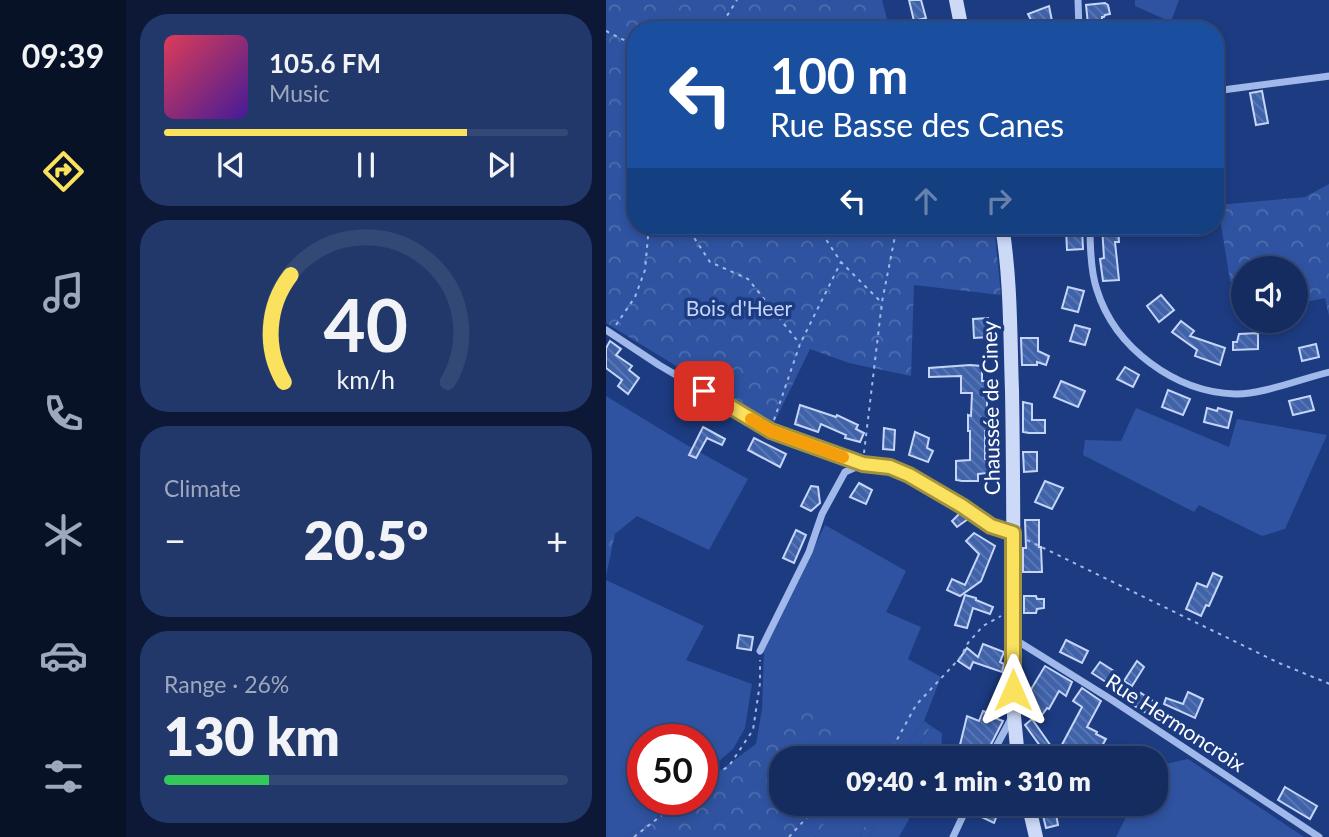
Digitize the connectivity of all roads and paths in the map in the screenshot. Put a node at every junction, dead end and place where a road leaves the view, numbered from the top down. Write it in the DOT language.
graph roads {
  1 [pos="737,0"];
  2 [pos="956,0"];
  3 [pos="1078,0"];
  4 [pos="724,21"];
  5 [pos="960,21"];
  6 [pos="1079,21"];
  7 [pos="606,31"];
  8 [pos="627,42"];
  9 [pos="1329,76"];
  10 [pos="1224,90"];
  11 [pos="648,235"];
  12 [pos="692,235"];
  13 [pos="823,235"];
  14 [pos="894,235"];
  15 [pos="1003,235"];
  16 [pos="1091,235"];
  17 [pos="841,262"];
  18 [pos="882,302"];
  19 [pos="608,332"];
  20 [pos="800,344"];
  21 [pos="1329,372"];
  22 [pos="771,431"];
  23 [pos="863,464"];
  24 [pos="1013,533"];
  25 [pos="1013,609"];
  26 [pos="1013,638"];
  27 [pos="760,651"];
  28 [pos="1329,684"];
  29 [pos="1014,716"];
  30 [pos="894,746"];
  31 [pos="997,746"];
  32 [pos="1017,746"];
  33 [pos="718,773"];
  34 [pos="662,815"];
  35 [pos="808,816"];
  36 [pos="963,816"];
  37 [pos="1031,816"];
  38 [pos="634,837"];
  39 [pos="789,837"];
  40 [pos="953,837"];
  41 [pos="1036,837"];
  42 [pos="1319,837"];
  1 -- 4 [label="path"];
  2 -- 5 [label="main road"];
  3 -- 6 [label="street"];
  7 -- 8 [label="path"];
  9 -- 10 [label="street"];
  11 -- 19 [label="path"];
  12 -- 20 [label="path"];
  13 -- 17 [label="path"];
  14 -- 18 [label="path"];
  15 -- 24 [label="main road, Chaussée de Ciney"];
  16 -- 21 [label="street"];
  17 -- 18 [label="path"];
  17 -- 20 [label="path"];
  18 -- 23 [label="path"];
  19 -- 22 [label="street"];
  20 -- 22 [label="path"];
  22 -- 23 [label="street"];
  23 -- 24 [label="street"];
  23 -- 27 [label="street"];
  24 -- 25 [label="main road, Chaussée de Ciney"];
  24 -- 28 [label="path"];
  25 -- 26 [label="main road, Chaussée de Ciney"];
  25 -- 30 [label="path"];
  26 -- 29 [label="main road, Chaussée de Ciney"];
  26 -- 42 [label="street, Rue Hermoncroix"];
  27 -- 33 [label="path"];
  29 -- 31 [label="street"];
  29 -- 32 [label="main road, Chaussée de Ciney"];
  34 -- 38 [label="path"];
  35 -- 39 [label="path"];
  36 -- 40 [label="street"];
  37 -- 41 [label="main road"];
}
